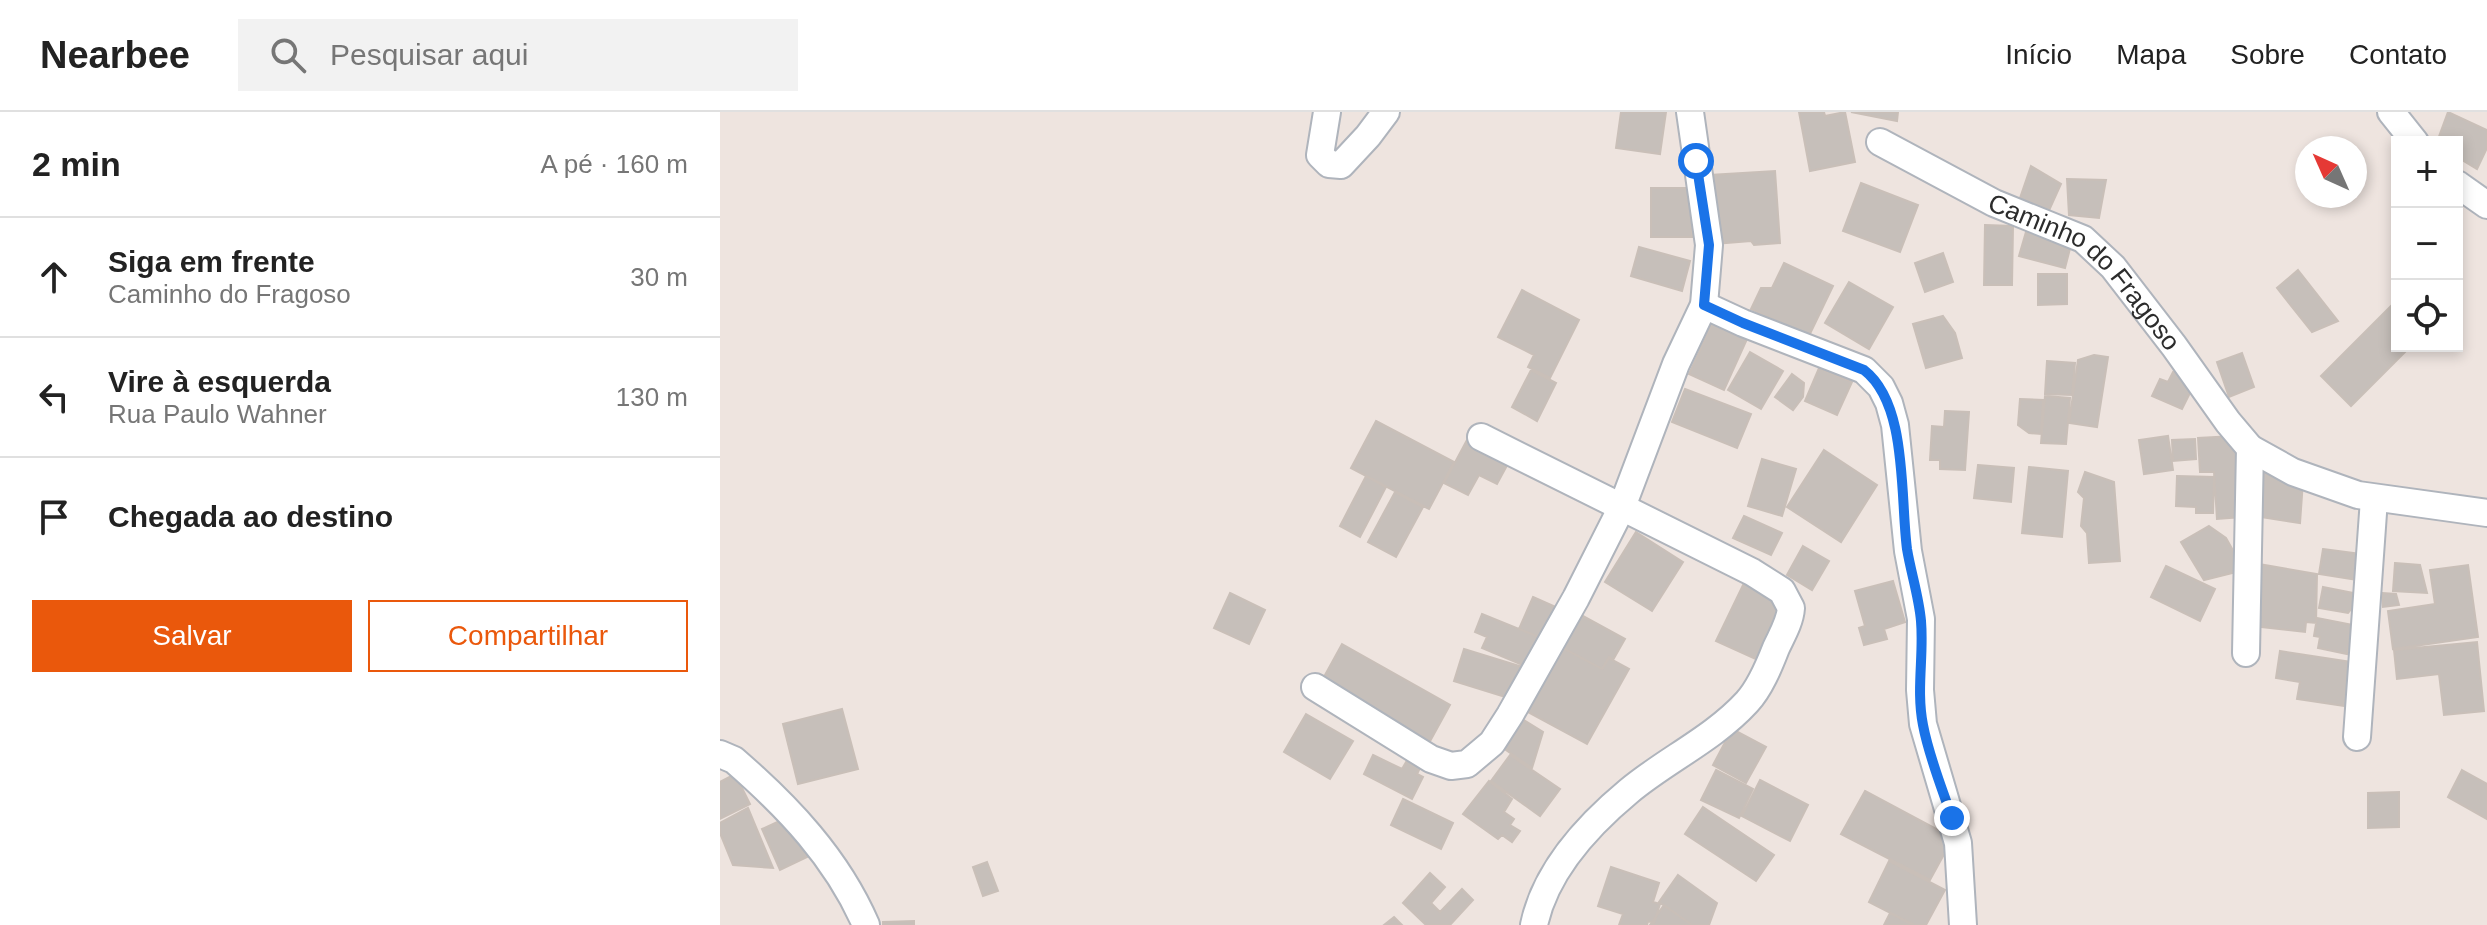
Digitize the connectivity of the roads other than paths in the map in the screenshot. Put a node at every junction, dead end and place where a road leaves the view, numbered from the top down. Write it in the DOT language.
graph roads {
  1 [pos="1327,112"];
  2 [pos="1386,112"];
  3 [pos="1690,112"];
  4 [pos="2391,112"];
  5 [pos="2410,136"];
  6 [pos="1880,142"];
  7 [pos="2463,188"];
  8 [pos="2487,205"];
  9 [pos="1704,305"];
  10 [pos="1481,437"];
  11 [pos="2250,448"];
  12 [pos="2374,499"];
  13 [pos="1622,507"];
  14 [pos="2487,513"];
  15 [pos="2246,653"];
  16 [pos="1315,687"];
  17 [pos="2357,737"];
  18 [pos="720,754"];
  19 [pos="866,925"];
  20 [pos="1534,925"];
  21 [pos="1963,925"];
  1 -- 2 [label="street"];
  3 -- 9 [label="street"];
  4 -- 5 [label="street"];
  6 -- 11 [label="street, Caminho do Fragoso"];
  7 -- 8 [label="street"];
  9 -- 13 [label="street"];
  9 -- 21 [label="street"];
  10 -- 13 [label="street"];
  11 -- 12 [label="street, Caminho do Fragoso"];
  11 -- 15 [label="street"];
  12 -- 14 [label="street, Caminho do Fragoso"];
  12 -- 17 [label="street"];
  13 -- 16 [label="street"];
  13 -- 20 [label="street"];
  18 -- 19 [label="street"];
}
